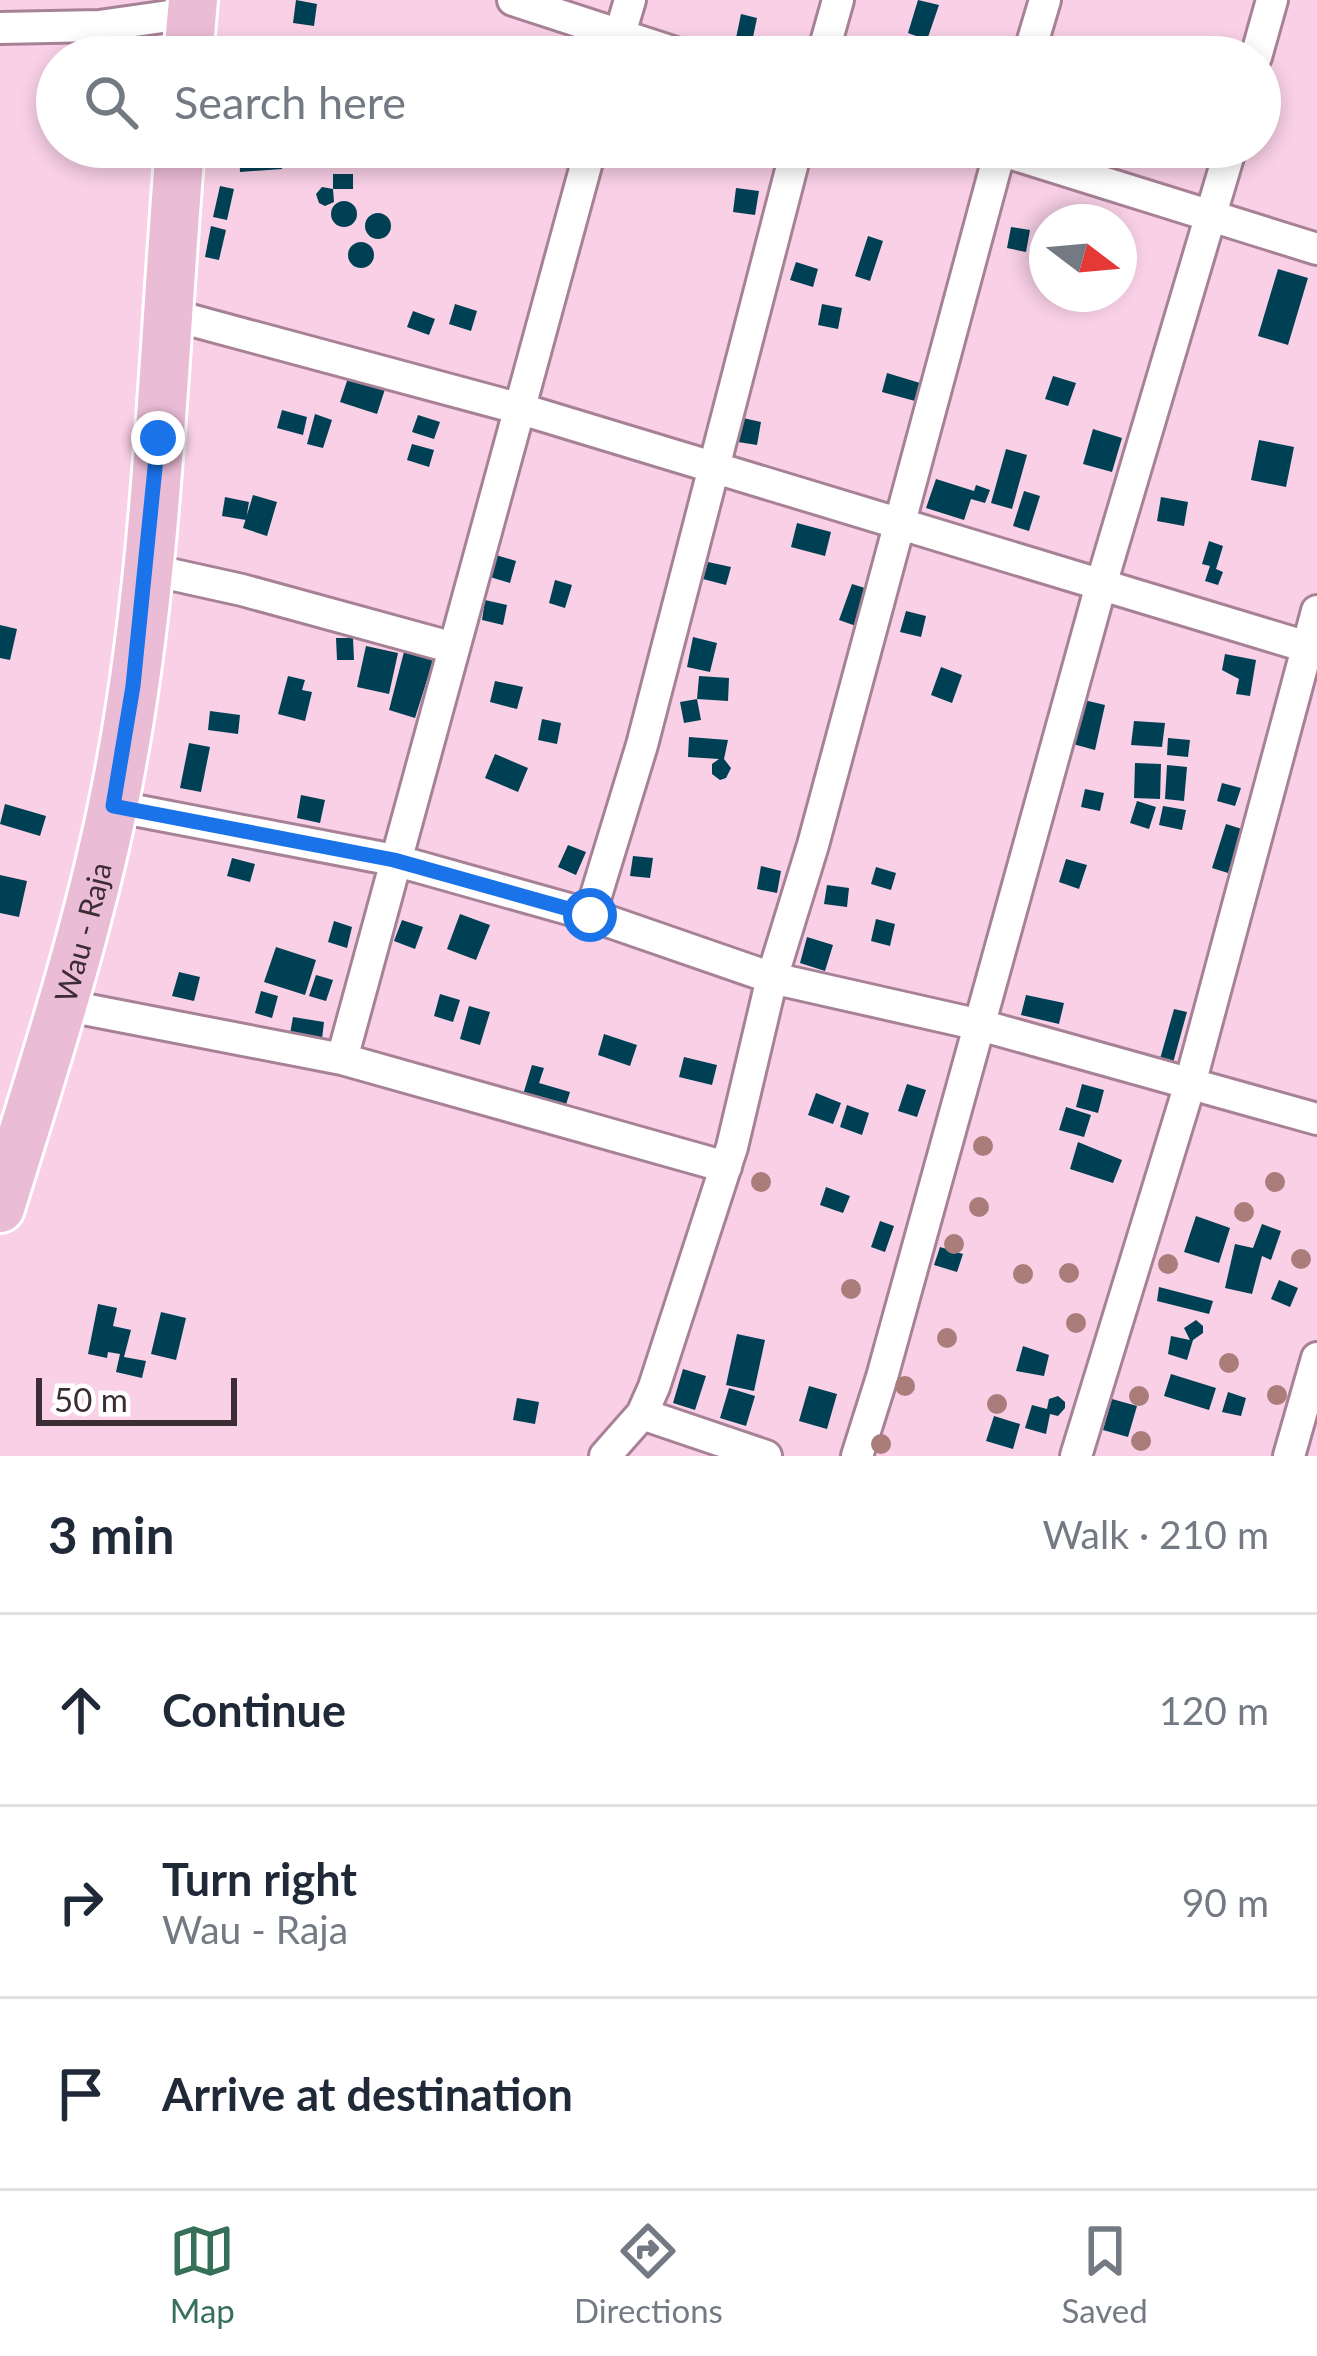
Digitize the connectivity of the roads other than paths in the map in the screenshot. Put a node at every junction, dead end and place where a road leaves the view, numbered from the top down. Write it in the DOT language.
graph roads {
  1 [pos="514,0"];
  2 [pos="630,0"];
  3 [pos="838,0"];
  4 [pos="1046,0"];
  5 [pos="1272,0"];
  6 [pos="191,23"];
  7 [pos="0,28"];
  8 [pos="594,36"];
  9 [pos="619,36"];
  10 [pos="828,36"];
  11 [pos="1035,36"];
  12 [pos="1262,36"];
  13 [pos="178,168"];
  14 [pos="585,168"];
  15 [pos="791,168"];
  16 [pos="992,168"];
  17 [pos="1057,168"];
  18 [pos="1225,168"];
  19 [pos="1211,219"];
  20 [pos="1317,249"];
  21 [pos="168,314"];
  22 [pos="521,409"];
  23 [pos="713,467"];
  24 [pos="900,524"];
  25 [pos="147,569"];
  26 [pos="1101,585"];
  27 [pos="1317,611"];
  28 [pos="454,648"];
  29 [pos="1312,649"];
  30 [pos="113,806"];
  31 [pos="394,860"];
  32 [pos="590,915"];
  33 [pos="772,978"];
  34 [pos="63,1005"];
  35 [pos="980,1025"];
  36 [pos="342,1059"];
  37 [pos="1190,1084"];
  38 [pos="1317,1119"];
  39 [pos="726,1168"];
  40 [pos="0,1208"];
  41 [pos="1317,1358"];
  42 [pos="642,1414"];
  43 [pos="605,1456"];
  44 [pos="766,1456"];
  45 [pos="857,1456"];
  46 [pos="1076,1456"];
  47 [pos="1289,1456"];
  1 -- 8 [label="street"];
  2 -- 9 [label="street"];
  3 -- 10 [label="street"];
  4 -- 11 [label="street"];
  5 -- 12 [label="street"];
  6 -- 7 [label="street"];
  13 -- 21 [label="main road, Wau - Raja"];
  14 -- 22 [label="street"];
  15 -- 23 [label="street"];
  16 -- 24 [label="street"];
  17 -- 19 [label="street"];
  18 -- 19 [label="street"];
  19 -- 20 [label="street"];
  19 -- 26 [label="street"];
  21 -- 22 [label="street"];
  21 -- 25 [label="main road, Wau - Raja"];
  22 -- 23 [label="street"];
  22 -- 28 [label="street"];
  23 -- 24 [label="street"];
  23 -- 32 [label="street"];
  24 -- 26 [label="street"];
  24 -- 33 [label="street"];
  25 -- 28 [label="street"];
  25 -- 30 [label="main road, Wau - Raja"];
  26 -- 29 [label="street"];
  26 -- 35 [label="street"];
  27 -- 29 [label="street"];
  28 -- 31 [label="street"];
  29 -- 37 [label="street"];
  30 -- 31 [label="street"];
  30 -- 34 [label="main road, Wau - Raja"];
  31 -- 32 [label="street"];
  31 -- 36 [label="street"];
  32 -- 33 [label="street"];
  33 -- 35 [label="street"];
  33 -- 39 [label="street"];
  34 -- 36 [label="street"];
  34 -- 40 [label="main road, Wau - Raja"];
  35 -- 37 [label="street"];
  35 -- 45 [label="street"];
  36 -- 39 [label="street"];
  37 -- 38 [label="street"];
  37 -- 46 [label="street"];
  39 -- 42 [label="street"];
  41 -- 47 [label="street"];
  42 -- 43 [label="street"];
  42 -- 44 [label="street"];
}
